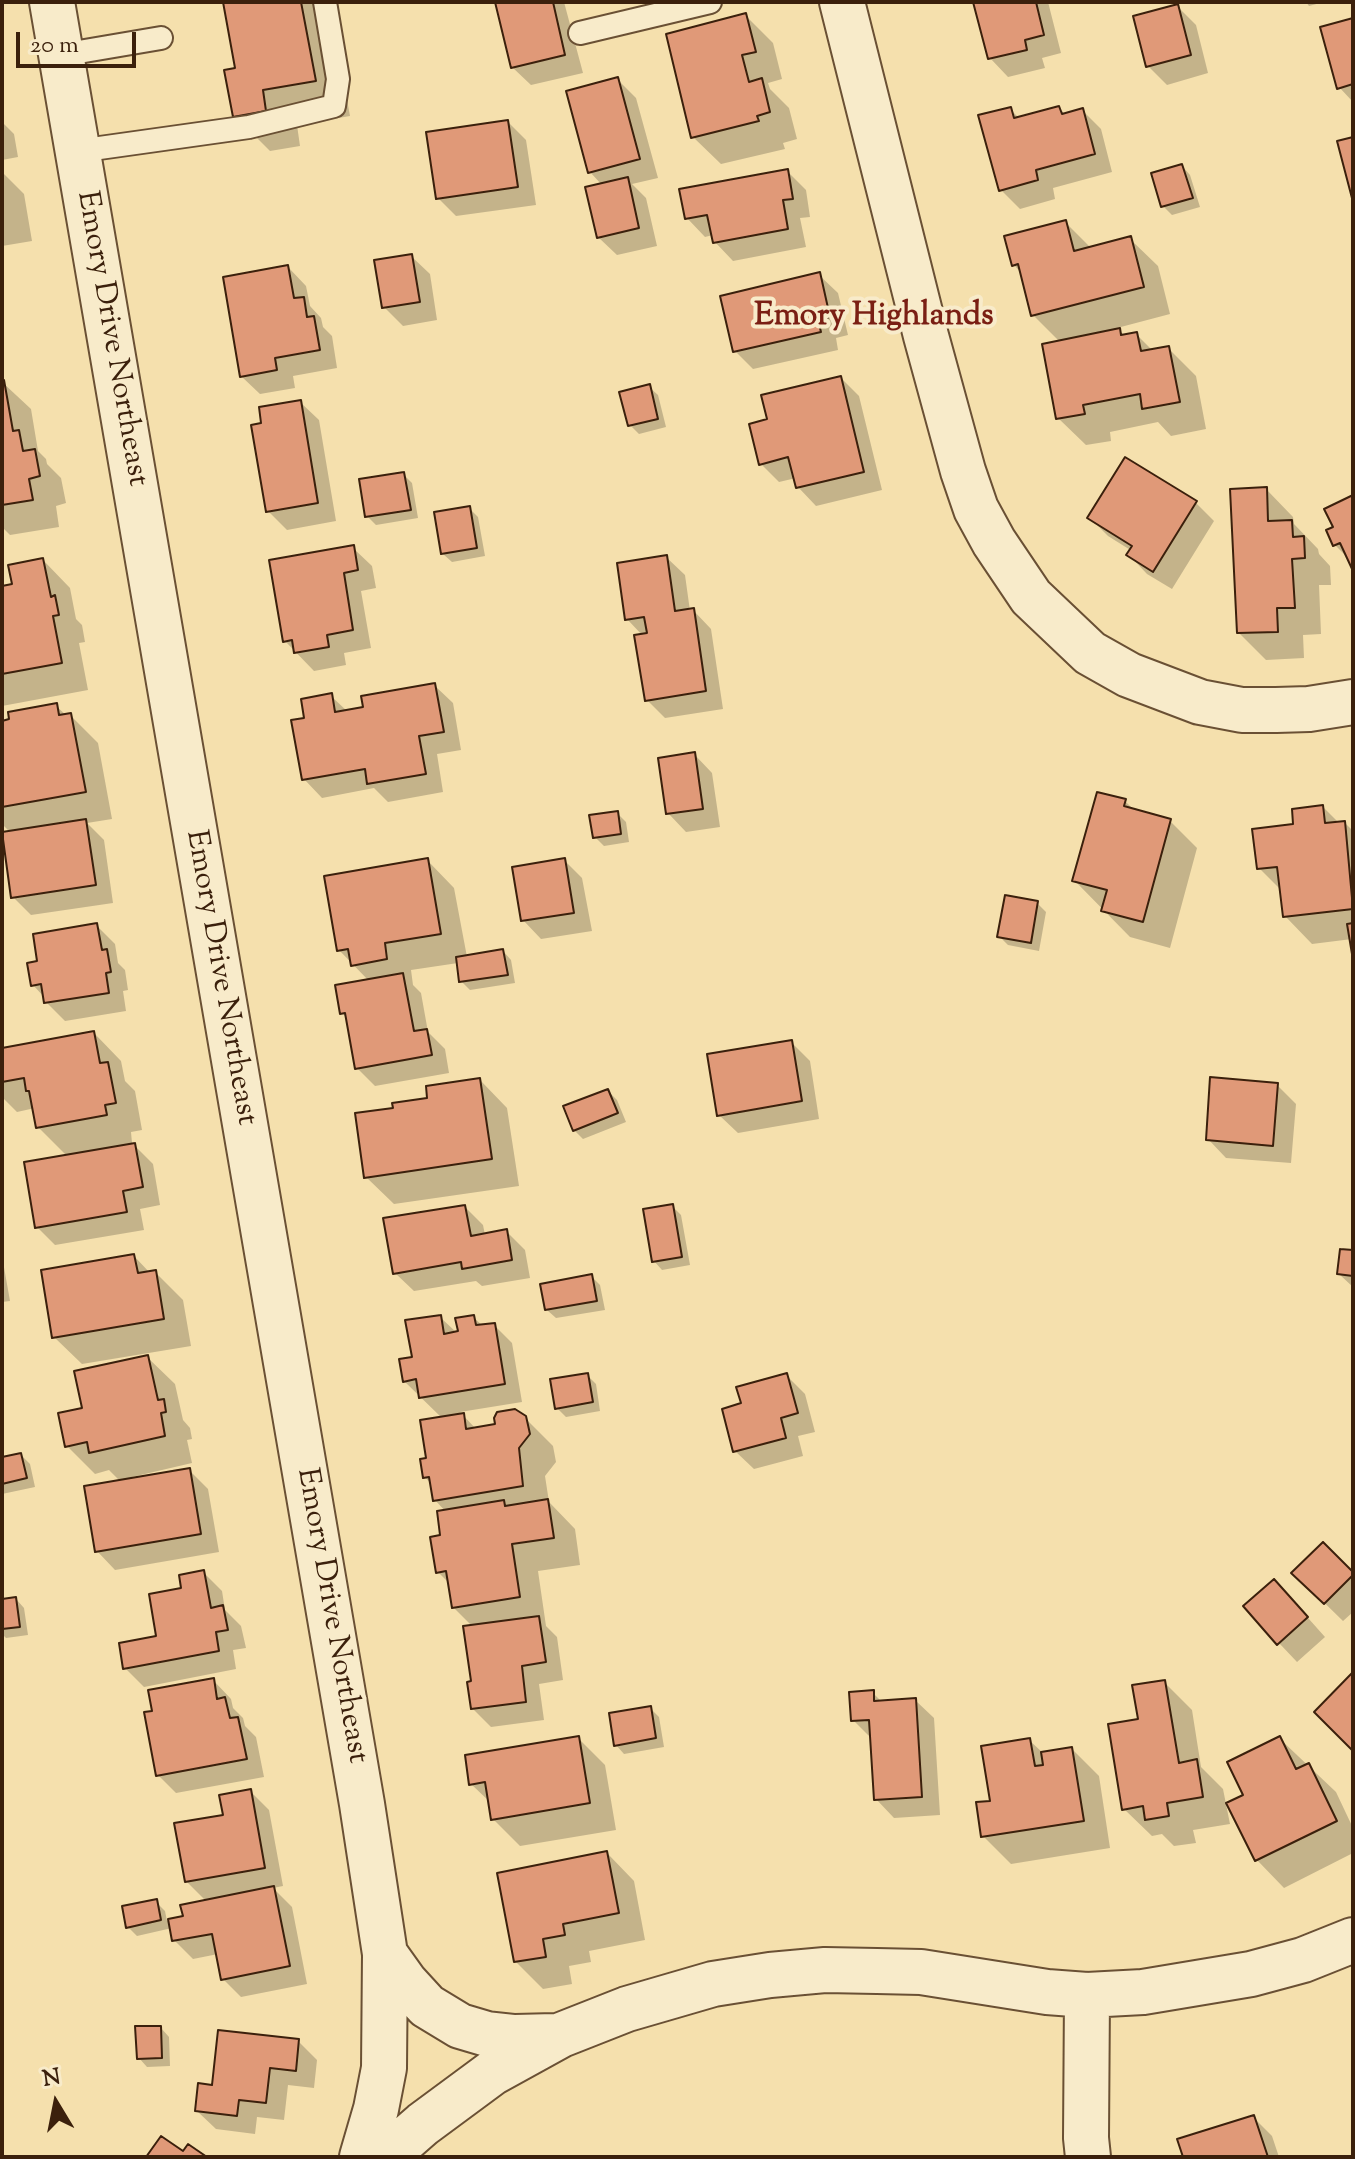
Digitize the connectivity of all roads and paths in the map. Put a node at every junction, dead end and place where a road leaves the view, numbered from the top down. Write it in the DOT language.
graph roads {
  1 [pos="52,2"];
  2 [pos="325,2"];
  3 [pos="710,2"];
  4 [pos="842,2"];
  5 [pos="580,33"];
  6 [pos="161,38"];
  7 [pos="61,55"];
  8 [pos="78,151"];
  9 [pos="1353,702"];
  10 [pos="1353,1940"];
  11 [pos="385,1954"];
  12 [pos="1087,1995"];
  13 [pos="561,2035"];
  14 [pos="362,2157"];
  15 [pos="385,2157"];
  16 [pos="1088,2157"];
  1 -- 7 [label="street, Emory Drive Northeast"];
  2 -- 8 [label="lane"];
  3 -- 5 [label="lane"];
  4 -- 9 [label="street"];
  6 -- 7 [label="lane"];
  7 -- 8 [label="street, Emory Drive Northeast"];
  8 -- 11 [label="street, Emory Drive Northeast"];
  10 -- 12 [label="street"];
  11 -- 13 [label="street, Emory Drive Northeast"];
  11 -- 14 [label="street, Emory Drive Northeast"];
  12 -- 13 [label="street"];
  12 -- 16 [label="street"];
  13 -- 15 [label="street"];
}
